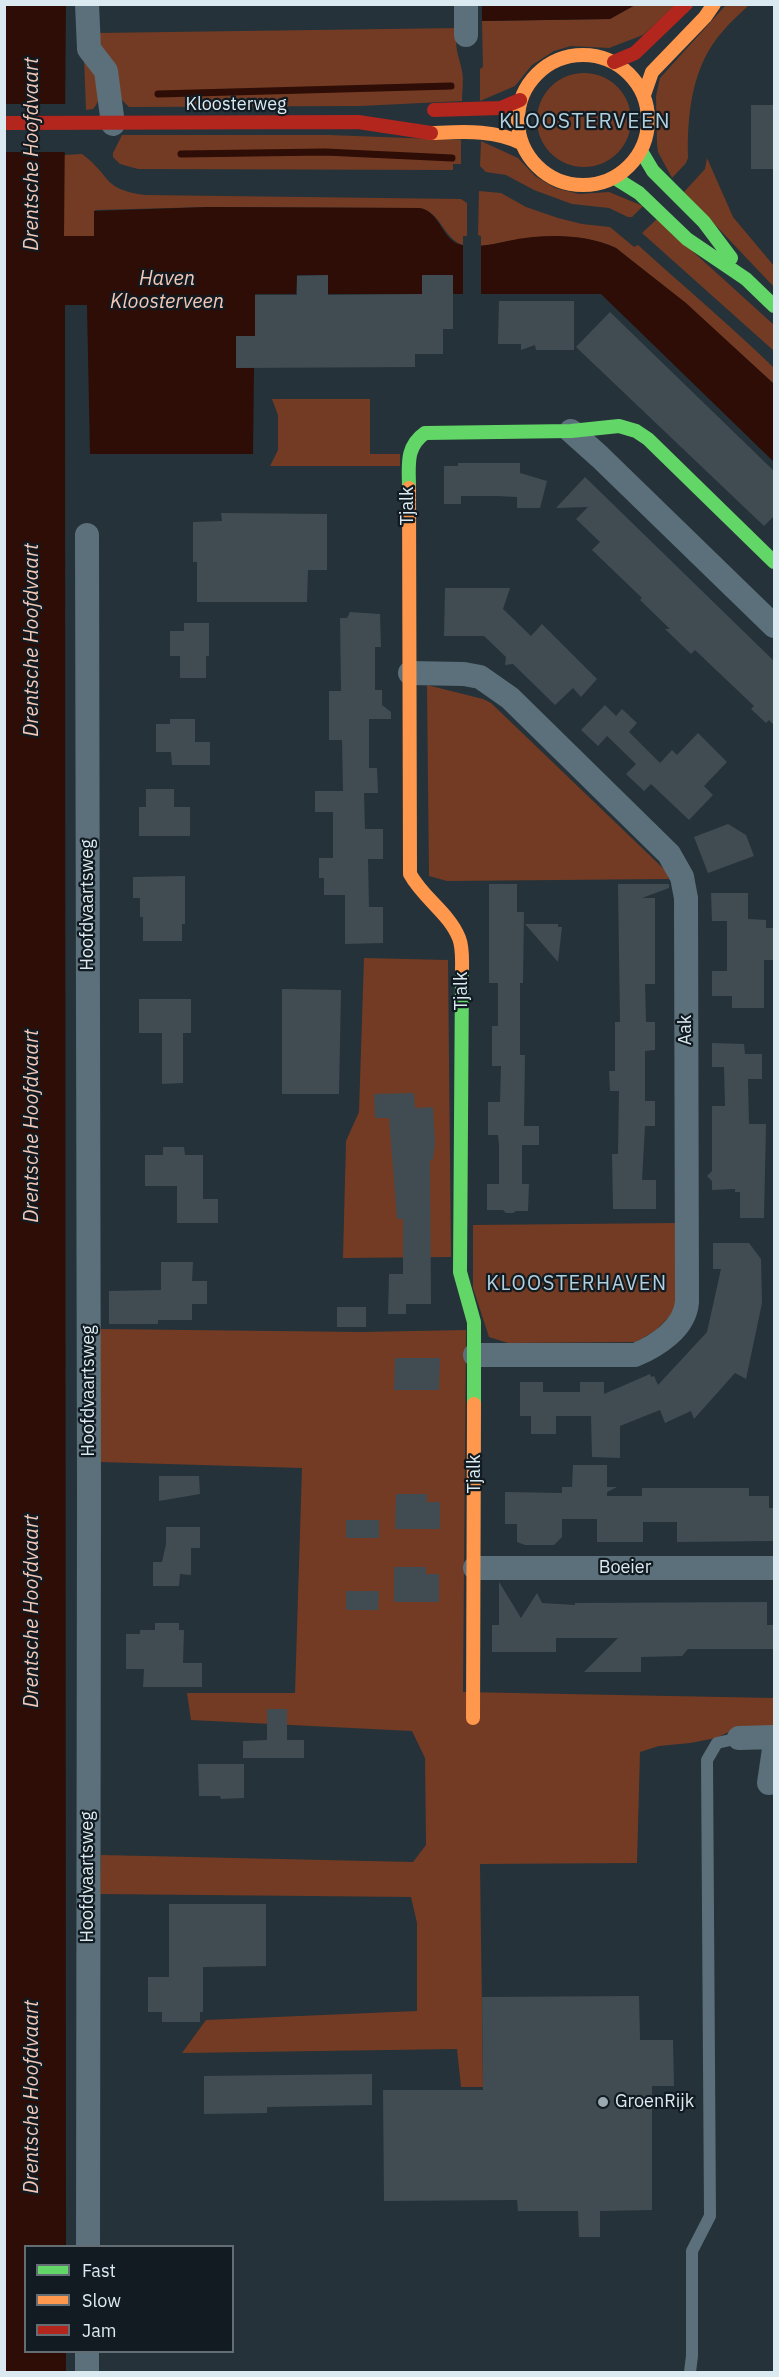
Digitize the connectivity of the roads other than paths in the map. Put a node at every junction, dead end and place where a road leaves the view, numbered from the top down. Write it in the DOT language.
graph roads {
  1 [pos="87,4"];
  2 [pos="466,4"];
  3 [pos="686,4"];
  4 [pos="714,4"];
  5 [pos="466,35"];
  6 [pos="614,62"];
  7 [pos="644,95"];
  8 [pos="520,100"];
  9 [pos="424,110"];
  10 [pos="402,114"];
  11 [pos="358,122"];
  12 [pos="4,123"];
  13 [pos="113,124"];
  14 [pos="521,143"];
  15 [pos="641,151"];
  16 [pos="615,178"];
  17 [pos="746,279"];
  18 [pos="774,306"];
  19 [pos="571,432"];
  20 [pos="87,534"];
  21 [pos="774,562"];
  22 [pos="774,626"];
  23 [pos="410,673"];
  24 [pos="475,1355"];
  25 [pos="475,1568"];
  26 [pos="774,1568"];
  27 [pos="473,1718"];
  28 [pos="774,1737"];
  29 [pos="739,1738"];
  30 [pos="774,1749"];
  31 [pos="769,1783"];
  32 [pos="88,2245"];
  33 [pos="87,2353"];
  34 [pos="87,2373"];
  35 [pos="690,2373"];
  1 -- 13 [label="street"];
  2 -- 5 [label="street"];
  3 -- 6 [label="street"];
  4 -- 7 [label="street"];
  6 -- 7 [label="street"];
  6 -- 8 [label="street"];
  7 -- 15 [label="street"];
  8 -- 9 [label="street"];
  8 -- 14 [label="street"];
  10 -- 11 [label="street, Kloosterweg"];
  11 -- 13 [label="street, Kloosterweg"];
  11 -- 14 [label="street, Kloosterweg"];
  12 -- 13 [label="street, Kloosterweg"];
  14 -- 16 [label="street"];
  15 -- 16 [label="street"];
  15 -- 17 [label="street"];
  16 -- 17 [label="street"];
  17 -- 18 [label="street"];
  19 -- 21 [label="street, Tjalk"];
  19 -- 22 [label="street"];
  19 -- 23 [label="street, Tjalk"];
  20 -- 32 [label="street, Hoofdvaartsweg"];
  23 -- 24 [label="street, Tjalk"];
  23 -- 24 [label="street, Aak"];
  24 -- 25 [label="street, Tjalk"];
  25 -- 26 [label="street, Boeier"];
  25 -- 27 [label="street, Tjalk"];
  28 -- 29 [label="street"];
  29 -- 35 [label="lane"];
  30 -- 31 [label="street"];
  33 -- 34 [label="street"];
}
